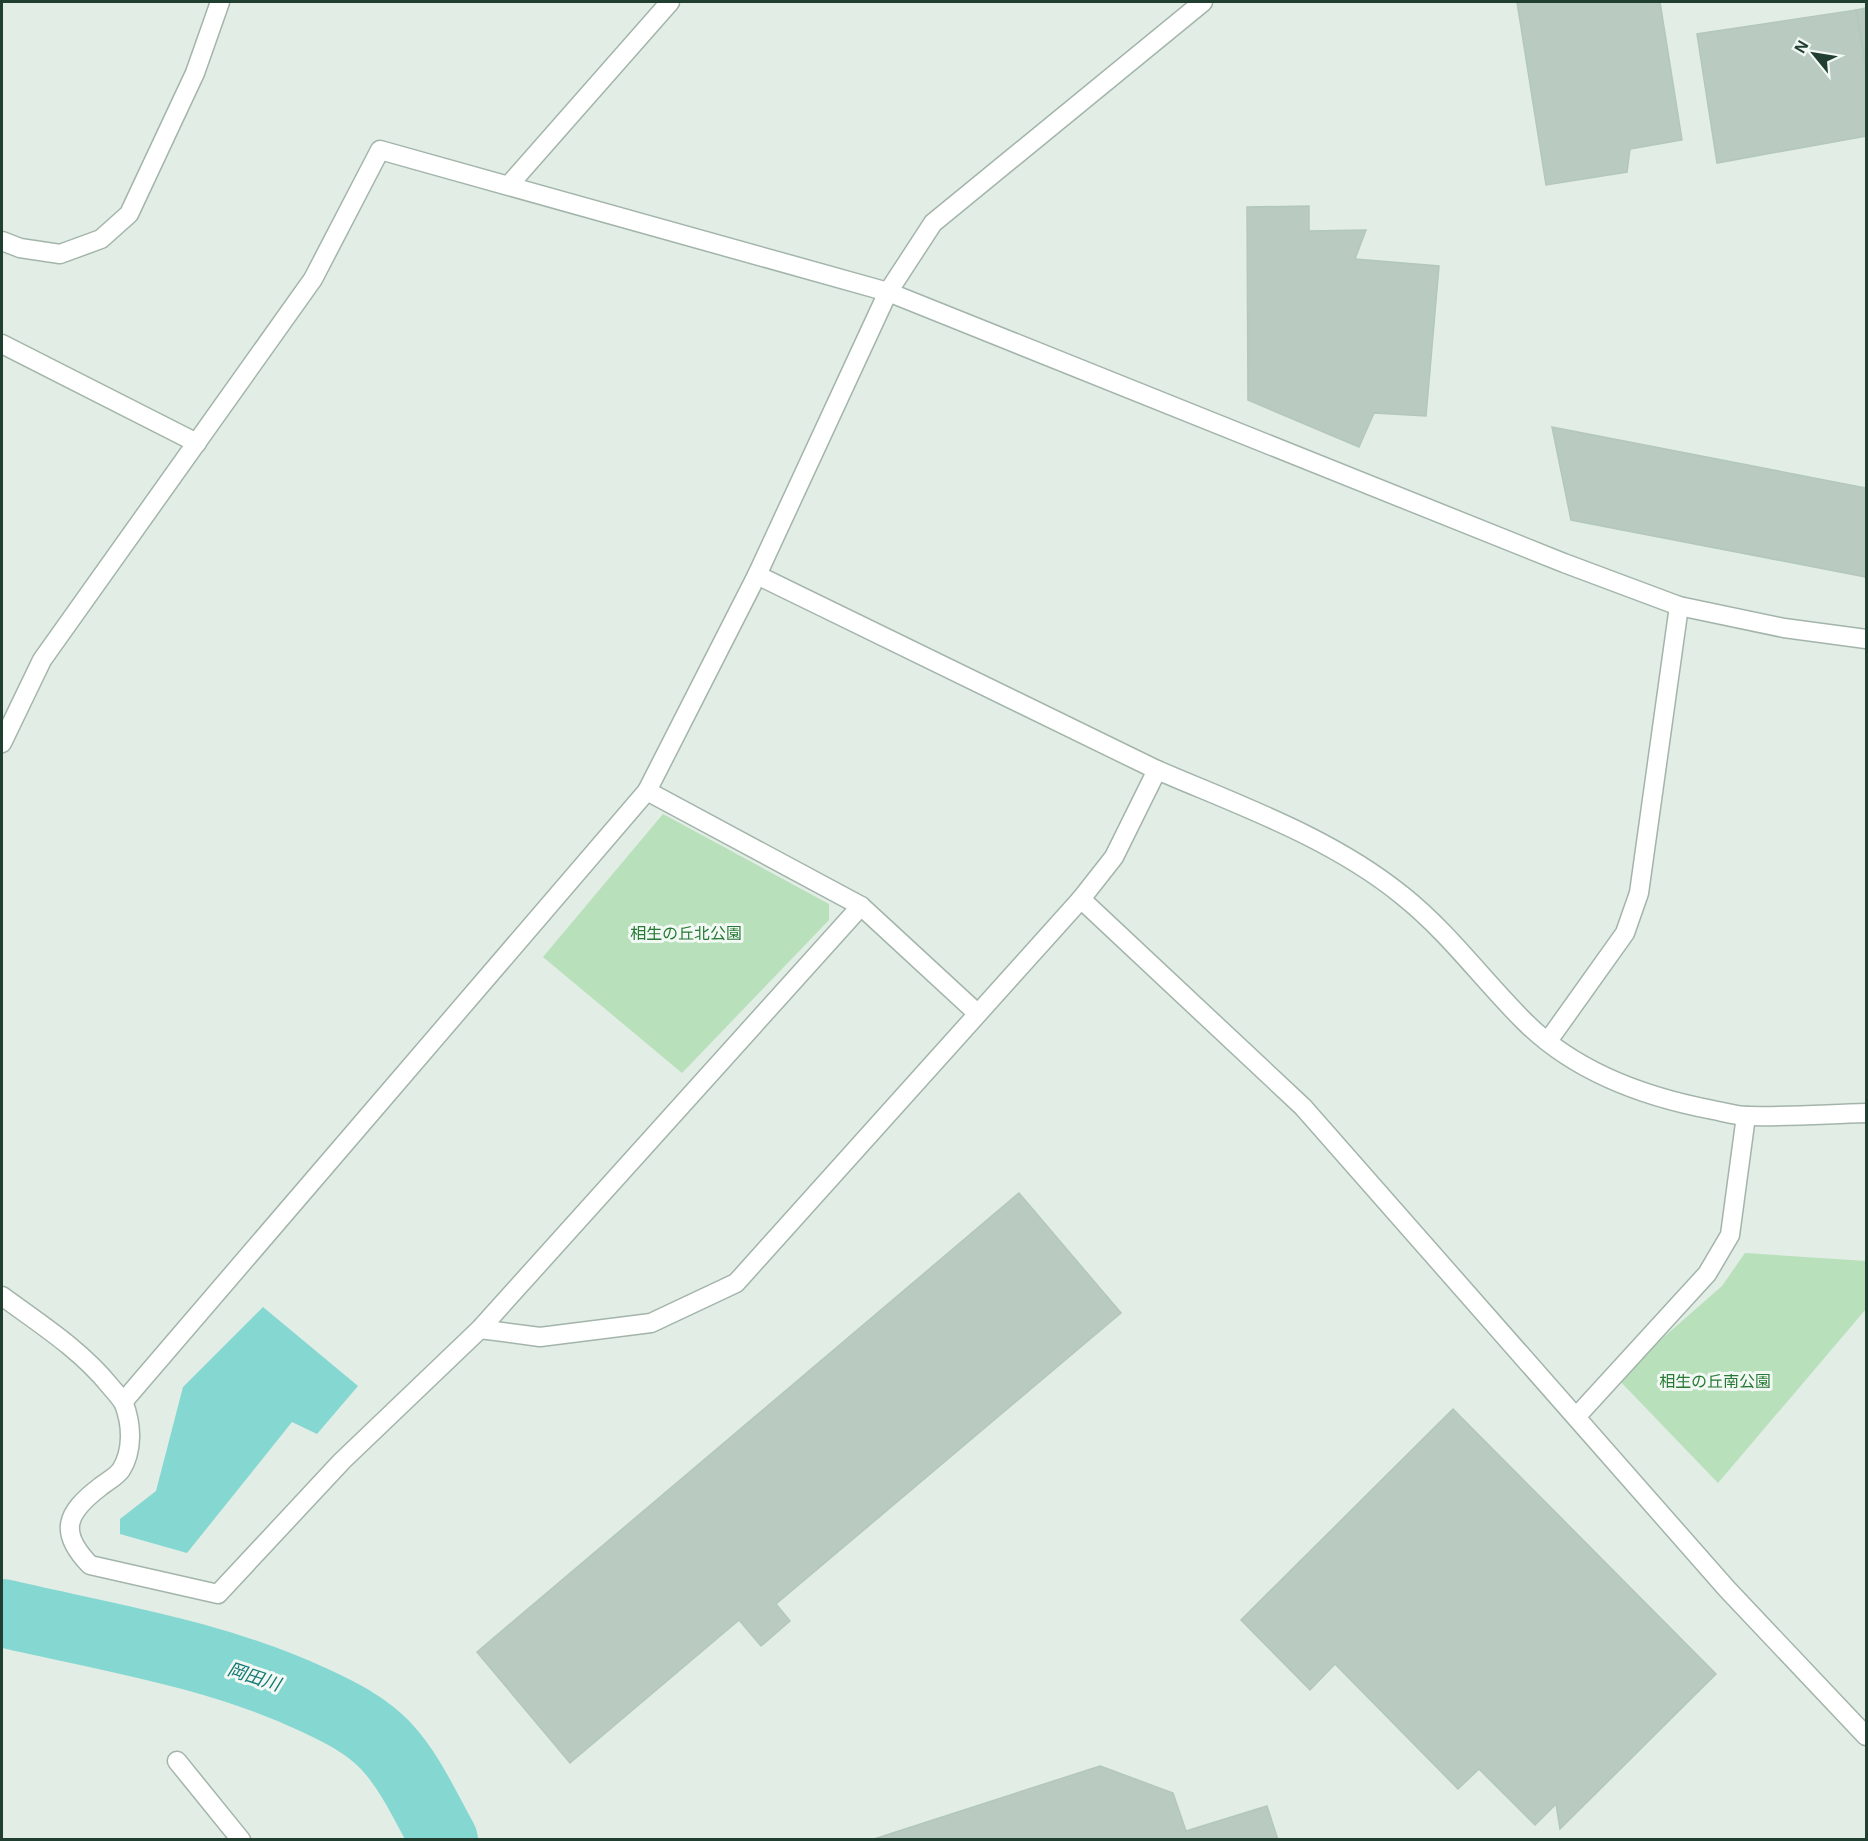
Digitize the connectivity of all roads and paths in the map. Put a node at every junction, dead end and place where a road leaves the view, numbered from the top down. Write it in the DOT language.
graph roads {
  1 [pos="220,2"];
  2 [pos="670,2"];
  3 [pos="1203,2"];
  4 [pos="509,185"];
  5 [pos="2,241"];
  6 [pos="888,292"];
  7 [pos="2,344"];
  8 [pos="197,442"];
  9 [pos="757,575"];
  10 [pos="1679,606"];
  11 [pos="1866,639"];
  12 [pos="2,743"];
  13 [pos="1157,770"];
  14 [pos="647,791"];
  15 [pos="1081,899"];
  16 [pos="861,906"];
  17 [pos="977,1013"];
  18 [pos="1548,1041"];
  19 [pos="1866,1113"];
  20 [pos="1746,1116"];
  21 [pos="2,1296"];
  22 [pos="480,1329"];
  23 [pos="123,1402"];
  24 [pos="1577,1416"];
  25 [pos="1866,1736"];
  26 [pos="177,1761"];
  27 [pos="242,1839"];
  1 -- 5 [label="street"];
  2 -- 4 [label="street"];
  3 -- 6 [label="street"];
  4 -- 6 [label="street"];
  4 -- 8 [label="street"];
  6 -- 9 [label="street"];
  6 -- 10 [label="street"];
  7 -- 8 [label="street"];
  8 -- 12 [label="street"];
  9 -- 13 [label="street"];
  9 -- 14 [label="street"];
  10 -- 11 [label="street"];
  10 -- 18 [label="street"];
  13 -- 15 [label="street"];
  13 -- 18 [label="street"];
  14 -- 16 [label="street"];
  14 -- 23 [label="street"];
  15 -- 17 [label="street"];
  15 -- 24 [label="street"];
  16 -- 17 [label="street"];
  16 -- 22 [label="street"];
  17 -- 22 [label="street"];
  18 -- 20 [label="street"];
  19 -- 20 [label="street"];
  20 -- 24 [label="street"];
  21 -- 23 [label="street"];
  22 -- 23 [label="street"];
  24 -- 25 [label="street"];
  26 -- 27 [label="street"];
}
